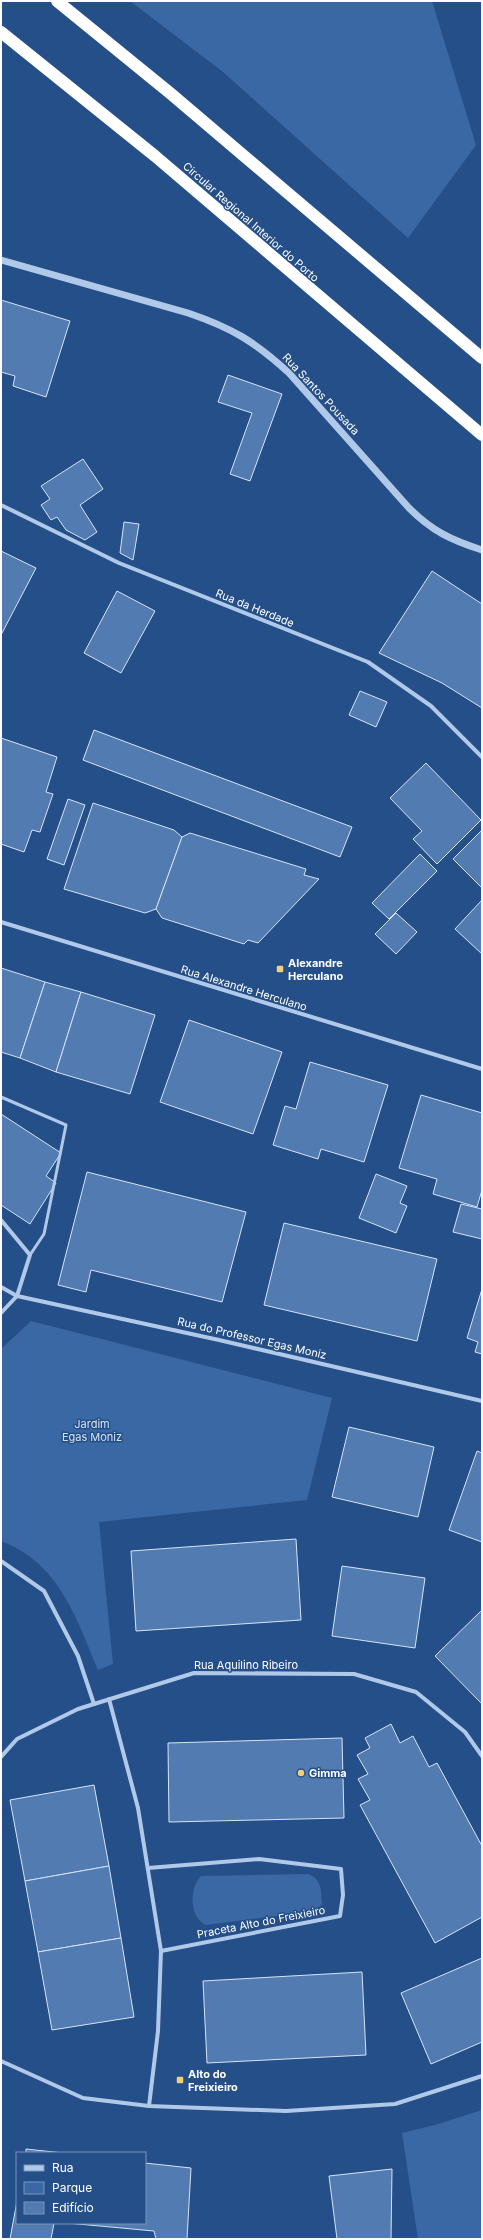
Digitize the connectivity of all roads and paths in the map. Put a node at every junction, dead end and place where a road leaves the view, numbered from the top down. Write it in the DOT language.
graph roads {
  1 [pos="57,1"];
  2 [pos="1,32"];
  3 [pos="1,260"];
  4 [pos="482,358"];
  5 [pos="482,435"];
  6 [pos="1,505"];
  7 [pos="482,550"];
  8 [pos="482,757"];
  9 [pos="1,922"];
  10 [pos="482,1069"];
  11 [pos="1,1097"];
  12 [pos="1,1220"];
  13 [pos="30,1255"];
  14 [pos="1,1287"];
  15 [pos="17,1296"];
  16 [pos="1,1313"];
  17 [pos="482,1401"];
  18 [pos="1,1561"];
  19 [pos="109,1699"];
  20 [pos="94,1704"];
  21 [pos="1,1756"];
  22 [pos="482,1756"];
  23 [pos="148,1868"];
  24 [pos="161,1951"];
  25 [pos="1,2061"];
  26 [pos="482,2076"];
  27 [pos="149,2106"];
  1 -- 4 [label="highway"];
  2 -- 5 [label="highway, Circular Regional Interior do Porto"];
  3 -- 7 [label="street, Rua Santos Pousada"];
  6 -- 8 [label="street, Rua da Herdade"];
  9 -- 10 [label="street, Rua Alexandre Herculano"];
  11 -- 13 [label="lane"];
  12 -- 13 [label="street"];
  13 -- 15 [label="street"];
  14 -- 15 [label="street, Rua do Professor Egas Moniz"];
  15 -- 16 [label="street"];
  15 -- 17 [label="street, Rua do Professor Egas Moniz"];
  18 -- 20 [label="street"];
  19 -- 20 [label="street, Rua Aquilino Ribeiro"];
  19 -- 22 [label="street, Rua Aquilino Ribeiro"];
  19 -- 23 [label="street"];
  20 -- 21 [label="street, Rua Aquilino Ribeiro"];
  23 -- 24 [label="street"];
  23 -- 24 [label="street, Praceta Alto do Freixieiro"];
  24 -- 27 [label="street"];
  25 -- 27 [label="street"];
  26 -- 27 [label="street"];
}
